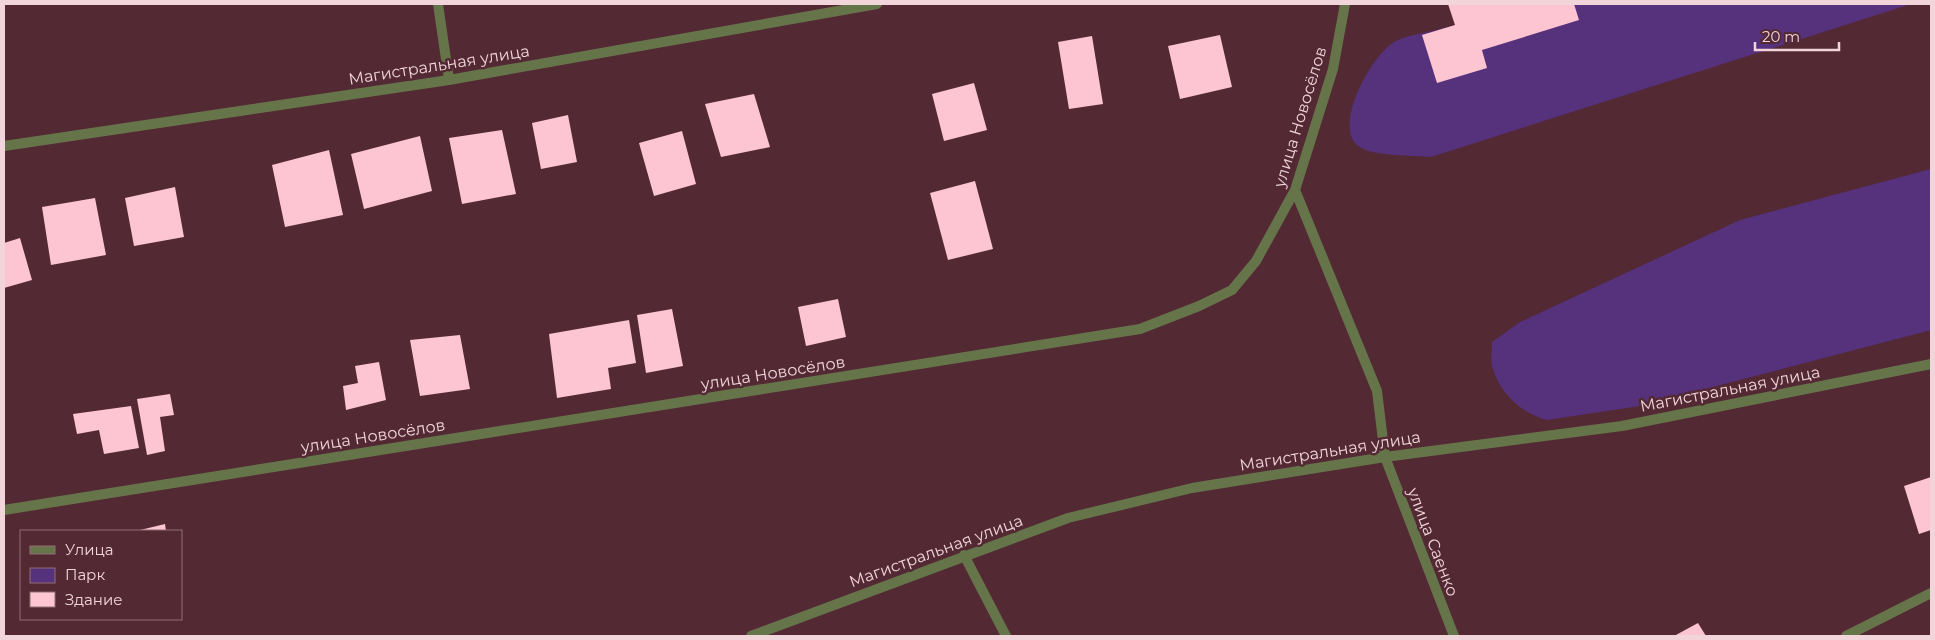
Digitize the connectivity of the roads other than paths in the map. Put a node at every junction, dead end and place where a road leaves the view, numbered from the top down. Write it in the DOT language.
graph roads {
  1 [pos="438,4"];
  2 [pos="877,4"];
  3 [pos="1344,4"];
  4 [pos="449,80"];
  5 [pos="4,146"];
  6 [pos="1296,190"];
  7 [pos="1931,364"];
  8 [pos="1385,457"];
  9 [pos="4,510"];
  10 [pos="964,555"];
  11 [pos="1931,593"];
  12 [pos="752,636"];
  13 [pos="1006,636"];
  14 [pos="1454,636"];
  15 [pos="1846,636"];
  1 -- 4 [label="street"];
  2 -- 4 [label="street, Магистральная улица"];
  3 -- 6 [label="street, улица Новосёлов"];
  4 -- 5 [label="street, Магистральная улица"];
  6 -- 8 [label="street, улица Саенко"];
  6 -- 9 [label="street, улица Новосёлов"];
  7 -- 8 [label="street, Магистральная улица"];
  8 -- 10 [label="street, Магистральная улица"];
  8 -- 14 [label="street, улица Саенко"];
  10 -- 12 [label="street, Магистральная улица"];
  10 -- 13 [label="street"];
  11 -- 15 [label="street"];
}
